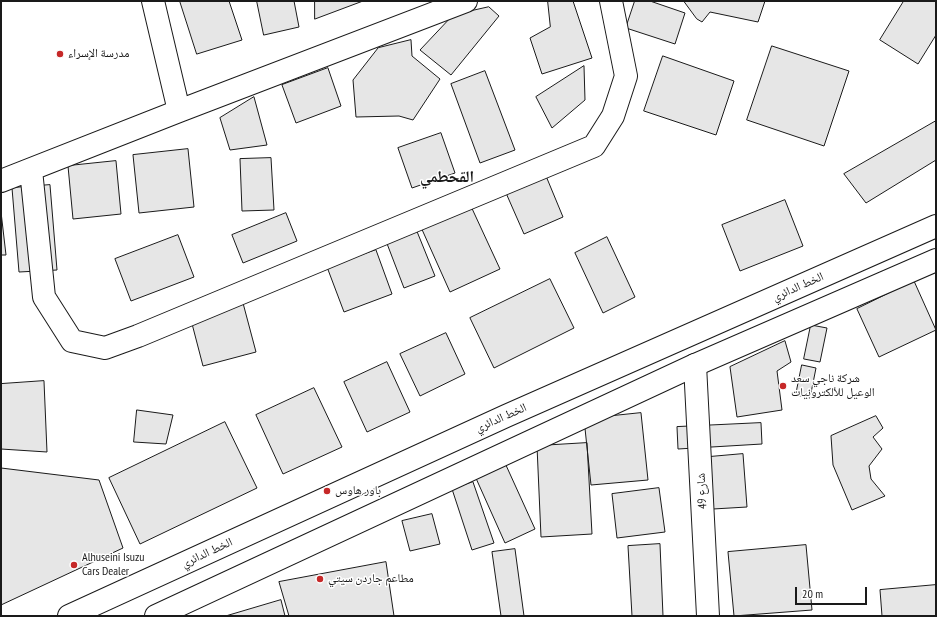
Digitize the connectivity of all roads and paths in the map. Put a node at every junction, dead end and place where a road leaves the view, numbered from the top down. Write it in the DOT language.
graph roads {
  1 [pos="153,1"];
  2 [pos="466,1"];
  3 [pos="611,1"];
  4 [pos="179,111"];
  5 [pos="31,170"];
  6 [pos="1,181"];
  7 [pos="936,226"];
  8 [pos="936,260"];
  9 [pos="696,365"];
  10 [pos="506,416"];
  11 [pos="521,446"];
  12 [pos="69,616"];
  13 [pos="156,616"];
  14 [pos="708,616"];
  1 -- 4 [label="main road"];
  2 -- 4 [label="main road"];
  3 -- 5 [label="main road"];
  4 -- 5 [label="main road"];
  5 -- 6 [label="main road"];
  7 -- 10 [label="main road, الخط الدائري"];
  8 -- 9 [label="main road"];
  9 -- 11 [label="main road"];
  9 -- 14 [label="main road, شارع 49"];
  10 -- 11 [label="main road"];
  10 -- 12 [label="main road, الخط الدائري"];
  11 -- 13 [label="main road"];
}
